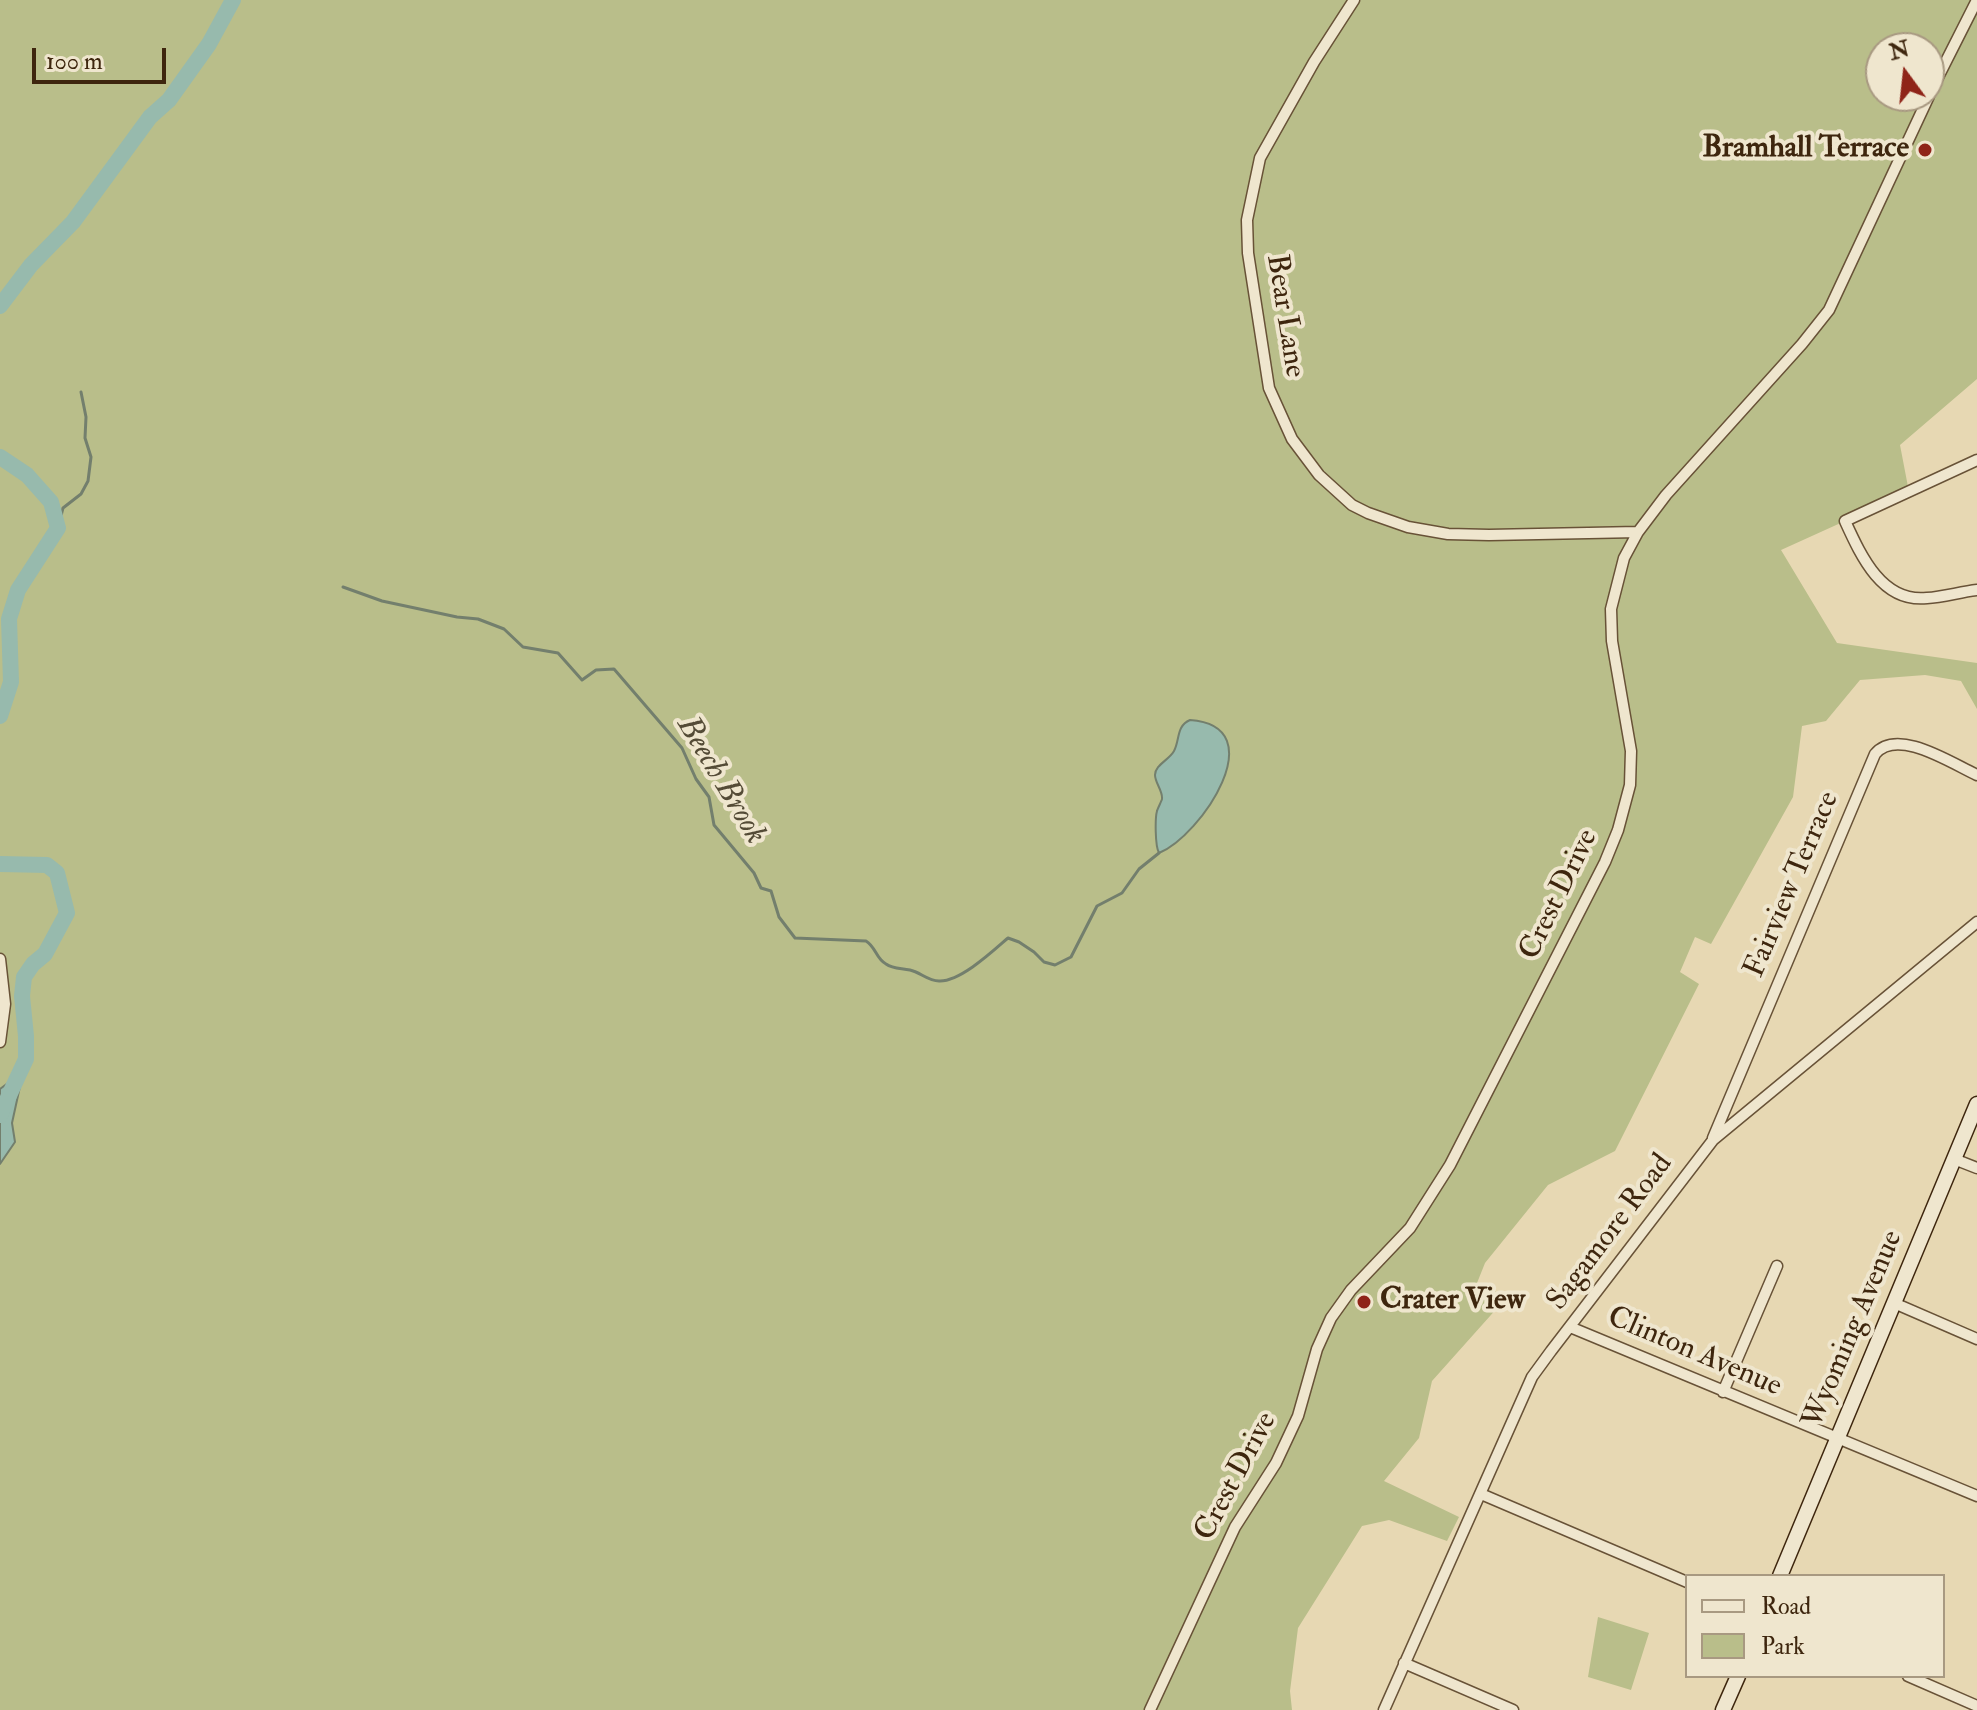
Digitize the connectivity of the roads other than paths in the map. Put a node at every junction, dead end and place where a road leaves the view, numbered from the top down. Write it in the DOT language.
graph roads {
  1 [pos="1354,0"];
  2 [pos="1977,0"];
  3 [pos="1945,64"];
  4 [pos="1922,112"];
  5 [pos="1977,460"];
  6 [pos="1638,532"];
  7 [pos="1977,590"];
  8 [pos="1977,775"];
  9 [pos="1977,922"];
  10 [pos="0,959"];
  11 [pos="0,1042"];
  12 [pos="1977,1104"];
  13 [pos="1713,1140"];
  14 [pos="1954,1159"];
  15 [pos="1977,1168"];
  16 [pos="1777,1266"];
  17 [pos="1894,1303"];
  18 [pos="1570,1327"];
  19 [pos="1977,1339"];
  20 [pos="1723,1392"];
  21 [pos="1837,1438"];
  22 [pos="1481,1494"];
  23 [pos="1977,1496"];
  24 [pos="1781,1574"];
  25 [pos="1685,1581"];
  26 [pos="1404,1663"];
  27 [pos="1737,1678"];
  28 [pos="1913,1678"];
  29 [pos="1977,1706"];
  30 [pos="1150,1710"];
  31 [pos="1384,1710"];
  32 [pos="1513,1710"];
  33 [pos="1723,1710"];
  1 -- 6 [label="street, Bear Lane"];
  2 -- 3 [label="street, Crest Drive"];
  4 -- 6 [label="street, Crest Drive"];
  5 -- 7 [label="street"];
  6 -- 30 [label="street, Crest Drive"];
  8 -- 13 [label="street, Fairview Terrace"];
  9 -- 13 [label="street, Sagamore Road"];
  10 -- 11 [label="street"];
  12 -- 14 [label="main road, Wyoming Avenue"];
  13 -- 18 [label="street, Sagamore Road"];
  14 -- 15 [label="street"];
  14 -- 17 [label="main road, Wyoming Avenue"];
  16 -- 20 [label="street"];
  17 -- 19 [label="street"];
  17 -- 21 [label="main road, Wyoming Avenue"];
  18 -- 20 [label="street, Clinton Avenue"];
  18 -- 22 [label="street, Sagamore Road"];
  20 -- 21 [label="street, Clinton Avenue"];
  21 -- 23 [label="street, Clinton Avenue"];
  21 -- 24 [label="main road, Wyoming Avenue"];
  22 -- 25 [label="street"];
  22 -- 26 [label="street, Sagamore Road"];
  26 -- 31 [label="street, Sagamore Road"];
  26 -- 32 [label="street"];
  27 -- 33 [label="main road"];
  28 -- 29 [label="street"];
}
